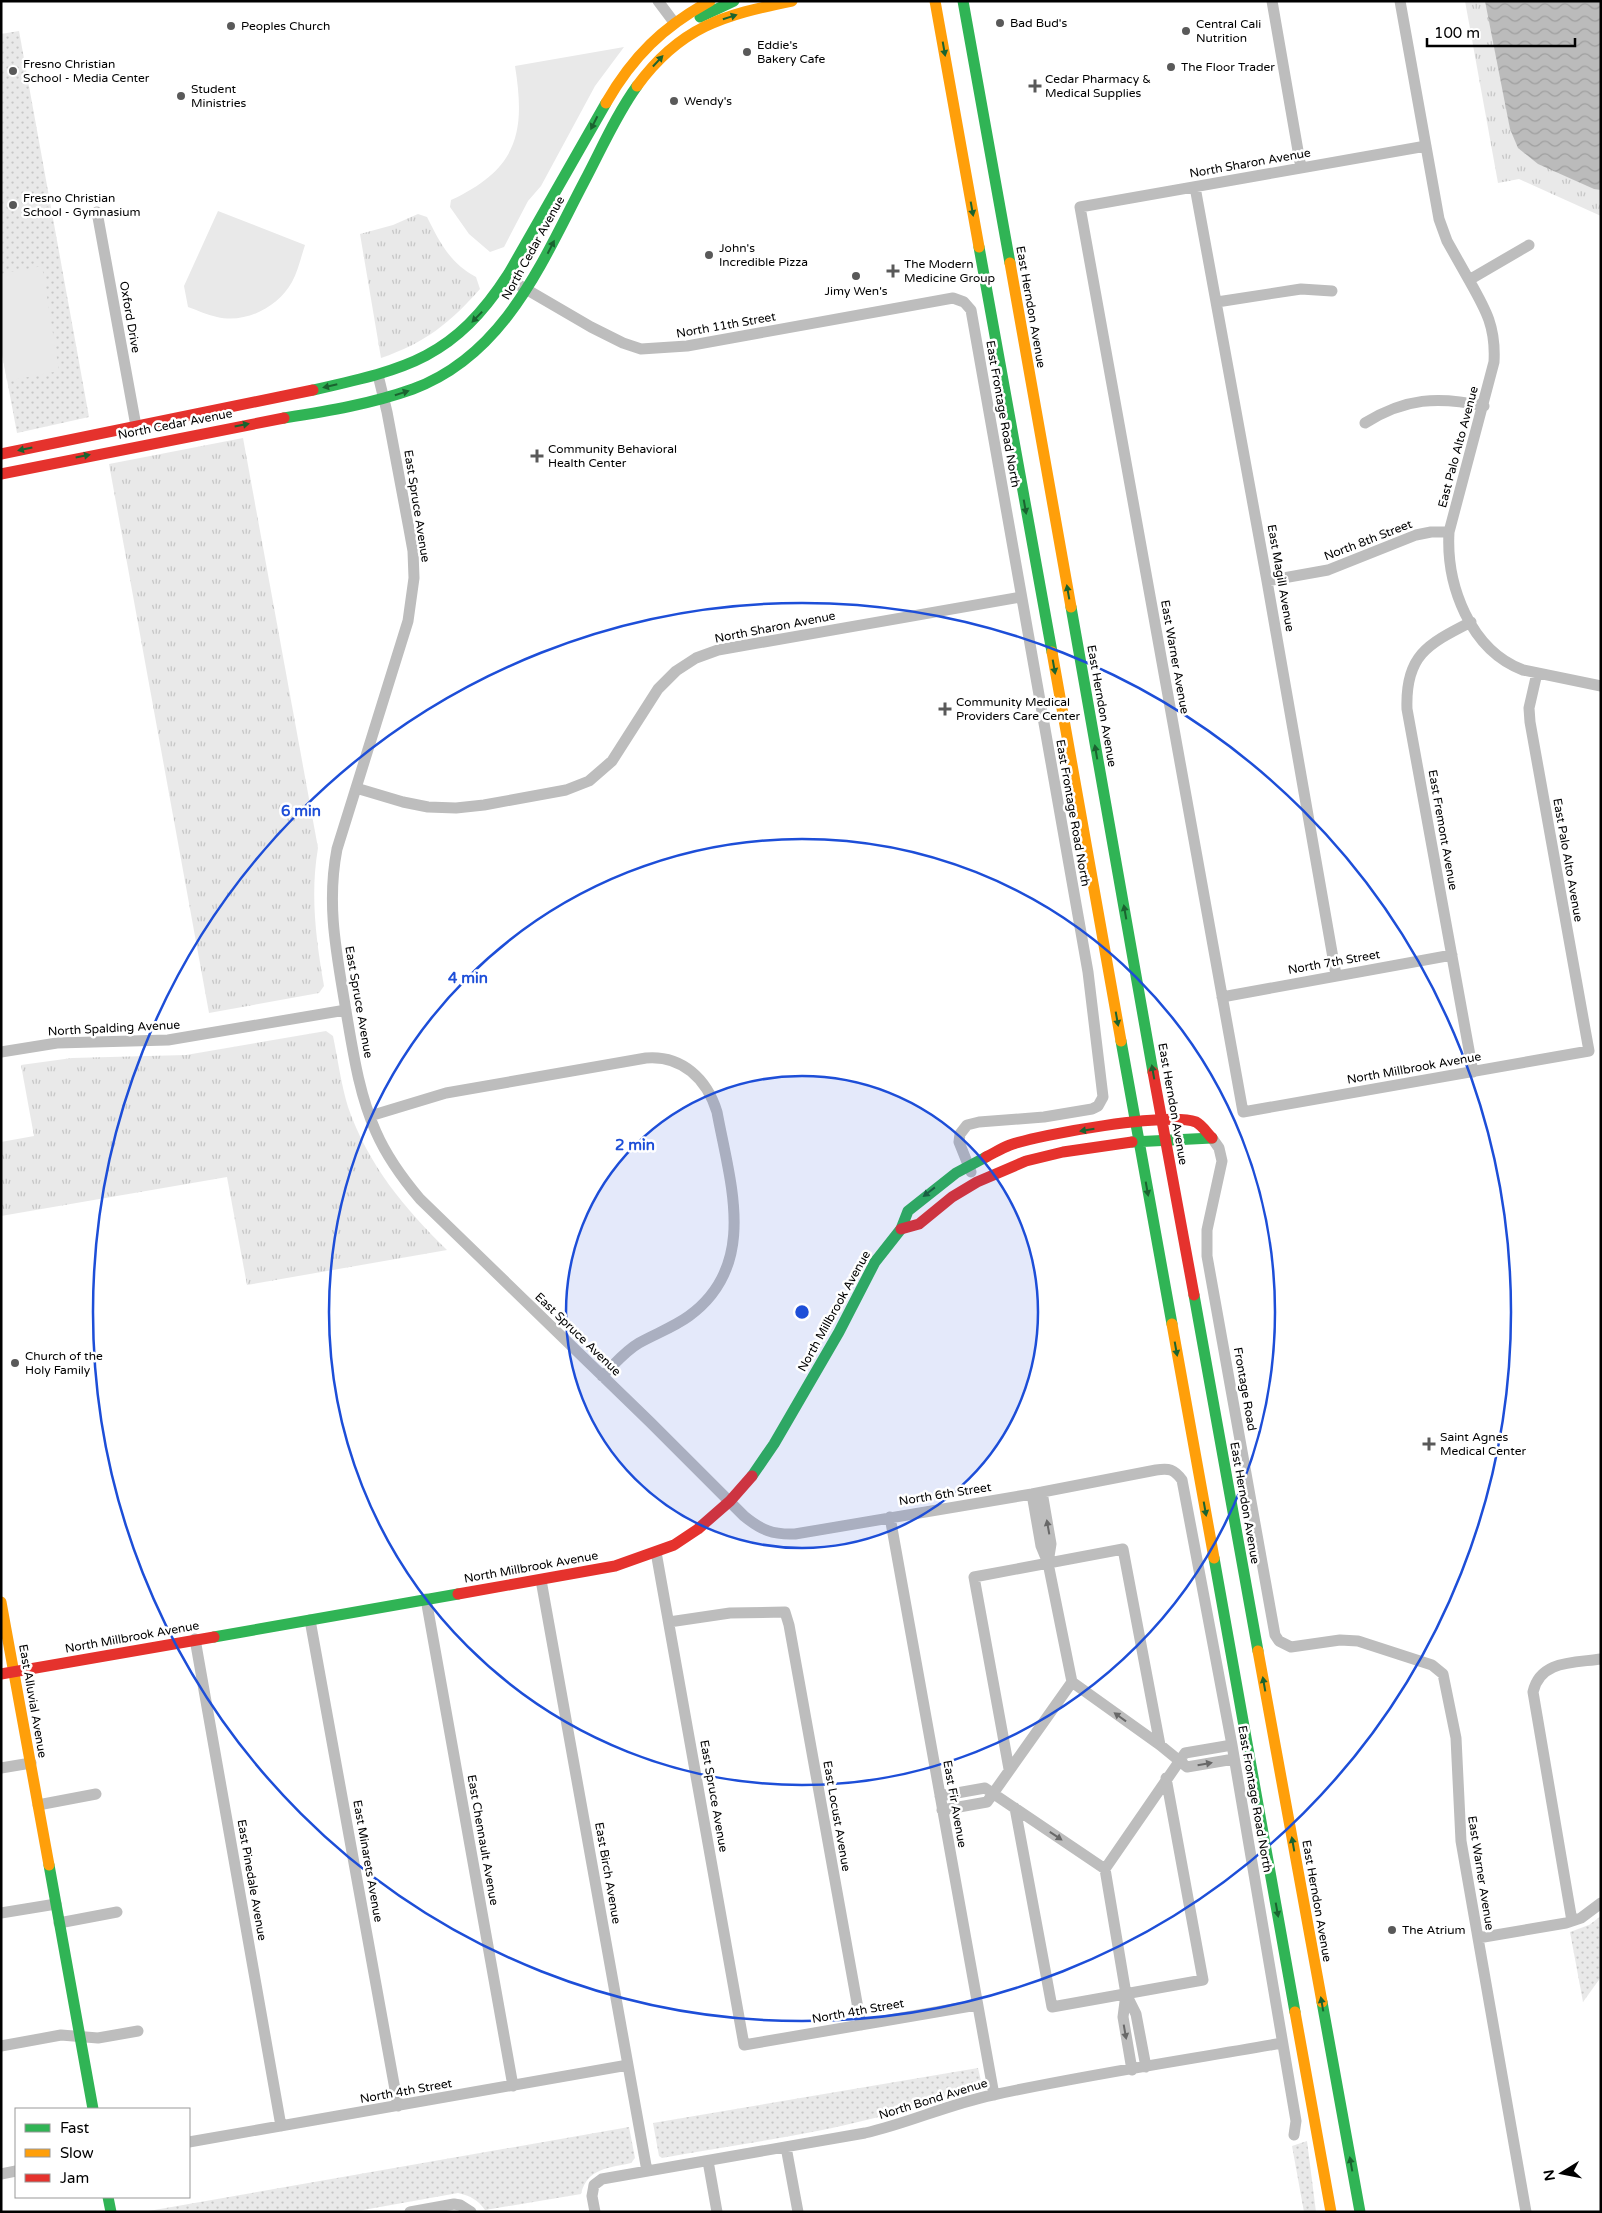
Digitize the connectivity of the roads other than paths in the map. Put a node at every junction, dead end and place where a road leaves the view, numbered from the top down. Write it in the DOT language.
graph roads {
  1 [pos="658,1"];
  2 [pos="710,1"];
  3 [pos="734,1"];
  4 [pos="792,1"];
  5 [pos="935,1"];
  6 [pos="963,1"];
  7 [pos="1272,1"];
  8 [pos="1400,1"];
  9 [pos="673,21"];
  10 [pos="685,36"];
  11 [pos="606,138"];
  12 [pos="1426,146"];
  13 [pos="1302,168"];
  14 [pos="1196,187"];
  15 [pos="1080,207"];
  16 [pos="97,212"];
  17 [pos="1529,245"];
  18 [pos="507,278"];
  19 [pos="1469,280"];
  20 [pos="528,290"];
  21 [pos="1332,291"];
  22 [pos="964,302"];
  23 [pos="1217,302"];
  24 [pos="378,375"];
  25 [pos="384,398"];
  26 [pos="1484,406"];
  27 [pos="1365,423"];
  28 [pos="136,426"];
  29 [pos="1,454"];
  30 [pos="56,462"];
  31 [pos="1,474"];
  32 [pos="1450,532"];
  33 [pos="1267,581"];
  34 [pos="1020,597"];
  35 [pos="1471,622"];
  36 [pos="1537,673"];
  37 [pos="1601,686"];
  38 [pos="356,788"];
  39 [pos="1452,955"];
  40 [pos="1336,975"];
  41 [pos="1222,996"];
  42 [pos="346,1010"];
  43 [pos="1589,1051"];
  44 [pos="1,1052"];
  45 [pos="1473,1072"];
  46 [pos="1243,1112"];
  47 [pos="370,1116"];
  48 [pos="1162,1120"];
  49 [pos="1135,1122"];
  50 [pos="1212,1138"];
  51 [pos="1166,1140"];
  52 [pos="1139,1141"];
  53 [pos="968,1166"];
  54 [pos="977,1182"];
  55 [pos="901,1229"];
  56 [pos="602,1376"];
  57 [pos="1175,1470"];
  58 [pos="1037,1493"];
  59 [pos="730,1502"];
  60 [pos="890,1517"];
  61 [pos="656,1552"];
  62 [pos="1048,1563"];
  63 [pos="541,1580"];
  64 [pos="426,1599"];
  65 [pos="1,1602"];
  66 [pos="310,1620"];
  67 [pos="670,1622"];
  68 [pos="195,1639"];
  69 [pos="1284,1644"];
  70 [pos="1601,1658"];
  71 [pos="14,1672"];
  72 [pos="1,1674"];
  73 [pos="1072,1682"];
  74 [pos="1160,1745"];
  75 [pos="1232,1745"];
  76 [pos="1234,1759"];
  77 [pos="1178,1762"];
  78 [pos="30,1763"];
  79 [pos="1,1768"];
  80 [pos="1010,1769"];
  81 [pos="1166,1778"];
  82 [pos="96,1794"];
  83 [pos="994,1794"];
  84 [pos="940,1796"];
  85 [pos="38,1805"];
  86 [pos="1016,1808"];
  87 [pos="942,1810"];
  88 [pos="1105,1869"];
  89 [pos="1601,1903"];
  90 [pos="56,1904"];
  91 [pos="117,1912"];
  92 [pos="1,1913"];
  93 [pos="1572,1920"];
  94 [pos="59,1923"];
  95 [pos="1478,1938"];
  96 [pos="1126,1994"];
  97 [pos="977,2005"];
  98 [pos="861,2025"];
  99 [pos="138,2031"];
  100 [pos="80,2037"];
  101 [pos="1282,2043"];
  102 [pos="744,2045"];
  103 [pos="1,2046"];
  104 [pos="628,2066"];
  105 [pos="1146,2068"];
  106 [pos="1132,2070"];
  107 [pos="513,2086"];
  108 [pos="994,2095"];
  109 [pos="398,2106"];
  110 [pos="93,2108"];
  111 [pos="282,2126"];
  112 [pos="1294,2135"];
  113 [pos="190,2142"];
  114 [pos="786,2147"];
  115 [pos="708,2161"];
  116 [pos="15,2171"];
  117 [pos="647,2171"];
  118 [pos="1,2174"];
  119 [pos="108,2198"];
  120 [pos="469,2210"];
  121 [pos="111,2212"];
  122 [pos="410,2212"];
  123 [pos="595,2212"];
  124 [pos="717,2212"];
  125 [pos="798,2212"];
  126 [pos="1331,2212"];
  127 [pos="1360,2212"];
  128 [pos="1526,2212"];
  1 -- 9 [label="street"];
  2 -- 9 [label="main road, North Cedar Avenue"];
  3 -- 10 [label="main road"];
  10 -- 4 [label="main road, North Cedar Avenue, one-way"];
  5 -- 49 [label="main road, one-way"];
  48 -- 6 [label="main road, East Herndon Avenue, one-way"];
  7 -- 13 [label="street"];
  8 -- 12 [label="street, East Palo Alto Avenue"];
  9 -- 11 [label="main road"];
  9 -- 18 [label="main road, North Cedar Avenue, one-way"];
  11 -- 10 [label="main road, North Cedar Avenue, one-way"];
  20 -- 11 [label="main road, North Cedar Avenue, one-way"];
  12 -- 13 [label="street, North Sharon Avenue"];
  12 -- 19 [label="street, East Palo Alto Avenue"];
  13 -- 14 [label="street, North Sharon Avenue"];
  14 -- 15 [label="street, North Sharon Avenue"];
  14 -- 23 [label="street, East Magill Avenue"];
  15 -- 41 [label="street, East Warner Avenue"];
  16 -- 28 [label="street, Oxford Drive"];
  17 -- 19 [label="street"];
  18 -- 20 [label="street, North 11th Street"];
  18 -- 24 [label="main road, North Cedar Avenue, one-way"];
  19 -- 26 [label="street, East Palo Alto Avenue"];
  20 -- 22 [label="street, North 11th Street"];
  25 -- 20 [label="main road, North Cedar Avenue, one-way"];
  21 -- 23 [label="street"];
  22 -- 34 [label="street, East Frontage Road North"];
  23 -- 33 [label="street, East Magill Avenue"];
  24 -- 25 [label="street, East Spruce Avenue"];
  24 -- 28 [label="main road, North Cedar Avenue, one-way"];
  30 -- 25 [label="main road, North Cedar Avenue, one-way"];
  25 -- 38 [label="street, East Spruce Avenue"];
  26 -- 27 [label="street"];
  26 -- 32 [label="street, East Palo Alto Avenue"];
  28 -- 29 [label="main road, North Cedar Avenue, one-way"];
  28 -- 30 [label="main road"];
  30 -- 31 [label="main road, North Cedar Avenue"];
  32 -- 33 [label="street, North 8th Street"];
  32 -- 35 [label="street, East Palo Alto Avenue"];
  33 -- 40 [label="street, East Magill Avenue"];
  34 -- 38 [label="street, North Sharon Avenue"];
  34 -- 53 [label="street, East Frontage Road North"];
  35 -- 36 [label="street, East Palo Alto Avenue"];
  35 -- 39 [label="street, East Fremont Avenue"];
  36 -- 37 [label="street, East Palo Alto Avenue"];
  36 -- 43 [label="street, East Palo Alto Avenue"];
  38 -- 42 [label="street, East Spruce Avenue"];
  39 -- 40 [label="street, North 7th Street"];
  39 -- 45 [label="street, East Fremont Avenue"];
  40 -- 41 [label="street, North 7th Street"];
  41 -- 46 [label="street, East Warner Avenue"];
  42 -- 44 [label="street, North Spalding Avenue"];
  42 -- 47 [label="street, East Spruce Avenue"];
  43 -- 45 [label="street, North Millbrook Avenue"];
  45 -- 46 [label="street, North Millbrook Avenue"];
  47 -- 56 [label="street, East Spruce Avenue"];
  47 -- 56 [label="street"];
  48 -- 49 [label="main road, North Millbrook Avenue"];
  48 -- 50 [label="main road, North Millbrook Avenue"];
  48 -- 51 [label="main road, East Herndon Avenue"];
  49 -- 52 [label="main road"];
  49 -- 53 [label="main road, North Millbrook Avenue, one-way"];
  50 -- 51 [label="main road, North Millbrook Avenue"];
  50 -- 69 [label="street, Frontage Road"];
  51 -- 52 [label="main road, North Millbrook Avenue"];
  127 -- 51 [label="main road, East Herndon Avenue, one-way"];
  52 -- 54 [label="main road, North Millbrook Avenue"];
  52 -- 126 [label="main road, one-way"];
  53 -- 54 [label="street, East Frontage Road North"];
  53 -- 55 [label="main road, North Millbrook Avenue, one-way"];
  54 -- 55 [label="main road, North Millbrook Avenue"];
  55 -- 59 [label="main road, North Millbrook Avenue"];
  56 -- 59 [label="street, East Spruce Avenue"];
  57 -- 58 [label="street, North 6th Street"];
  57 -- 75 [label="street, East Frontage Road North"];
  58 -- 60 [label="street, North 6th Street"];
  58 -- 62 [label="street"];
  59 -- 60 [label="street, North 6th Street"];
  59 -- 61 [label="main road, North Millbrook Avenue"];
  60 -- 84 [label="street, East Fir Avenue"];
  61 -- 63 [label="main road, North Millbrook Avenue"];
  61 -- 67 [label="street, East Spruce Avenue"];
  62 -- 73 [label="street"];
  62 -- 74 [label="street"];
  62 -- 80 [label="street"];
  63 -- 64 [label="main road, North Millbrook Avenue"];
  63 -- 104 [label="street, East Birch Avenue"];
  64 -- 66 [label="main road, North Millbrook Avenue"];
  64 -- 107 [label="street, East Chennault Avenue"];
  65 -- 71 [label="main road, East Alluvial Avenue"];
  66 -- 68 [label="main road, North Millbrook Avenue"];
  66 -- 109 [label="street, East Minarets Avenue"];
  67 -- 98 [label="street, East Locust Avenue"];
  67 -- 102 [label="street, East Spruce Avenue"];
  68 -- 71 [label="main road, North Millbrook Avenue"];
  68 -- 111 [label="street, East Pinedale Avenue"];
  69 -- 95 [label="street, East Warner Avenue"];
  70 -- 93 [label="street"];
  71 -- 72 [label="main road, North Millbrook Avenue"];
  71 -- 78 [label="main road, East Alluvial Avenue"];
  74 -- 73 [label="street, one-way"];
  73 -- 80 [label="street"];
  74 -- 77 [label="street"];
  75 -- 76 [label="street, East Frontage Road North"];
  75 -- 77 [label="street"];
  77 -- 76 [label="street, one-way"];
  76 -- 101 [label="street, East Frontage Road North"];
  77 -- 81 [label="street"];
  78 -- 79 [label="street"];
  78 -- 85 [label="main road, East Alluvial Avenue"];
  80 -- 83 [label="street"];
  81 -- 88 [label="street"];
  81 -- 96 [label="street"];
  82 -- 85 [label="street"];
  83 -- 84 [label="street"];
  83 -- 86 [label="street"];
  83 -- 87 [label="street"];
  84 -- 87 [label="street, East Fir Avenue"];
  85 -- 90 [label="main road, East Alluvial Avenue"];
  86 -- 88 [label="street, one-way"];
  86 -- 96 [label="street"];
  87 -- 97 [label="street, East Fir Avenue"];
  88 -- 96 [label="street"];
  89 -- 93 [label="street"];
  90 -- 92 [label="street"];
  90 -- 94 [label="main road, East Alluvial Avenue"];
  91 -- 94 [label="street"];
  93 -- 95 [label="street"];
  94 -- 100 [label="main road, East Alluvial Avenue"];
  95 -- 128 [label="street, East Warner Avenue"];
  96 -- 105 [label="street"];
  96 -- 106 [label="street, one-way"];
  97 -- 98 [label="street, North 4th Street"];
  97 -- 108 [label="street, East Fir Avenue"];
  98 -- 102 [label="street, North 4th Street"];
  99 -- 100 [label="street"];
  100 -- 103 [label="street"];
  100 -- 110 [label="main road, East Alluvial Avenue"];
  101 -- 105 [label="street, North Bond Avenue"];
  101 -- 112 [label="street, East Frontage Road North"];
  104 -- 107 [label="street, North 4th Street"];
  104 -- 117 [label="street, East Birch Avenue"];
  105 -- 106 [label="street, North Bond Avenue"];
  106 -- 108 [label="street, North Bond Avenue"];
  107 -- 109 [label="street, North 4th Street"];
  108 -- 114 [label="street, North Bond Avenue"];
  109 -- 111 [label="street, North 4th Street"];
  111 -- 113 [label="street, North 4th Street"];
  114 -- 115 [label="street, North Bond Avenue"];
  114 -- 125 [label="street"];
  115 -- 117 [label="street, North Bond Avenue"];
  115 -- 124 [label="street"];
  116 -- 118 [label="street"];
  117 -- 123 [label="street, North Bond Avenue"];
  119 -- 121 [label="main road"];
  120 -- 122 [label="street"];
}
